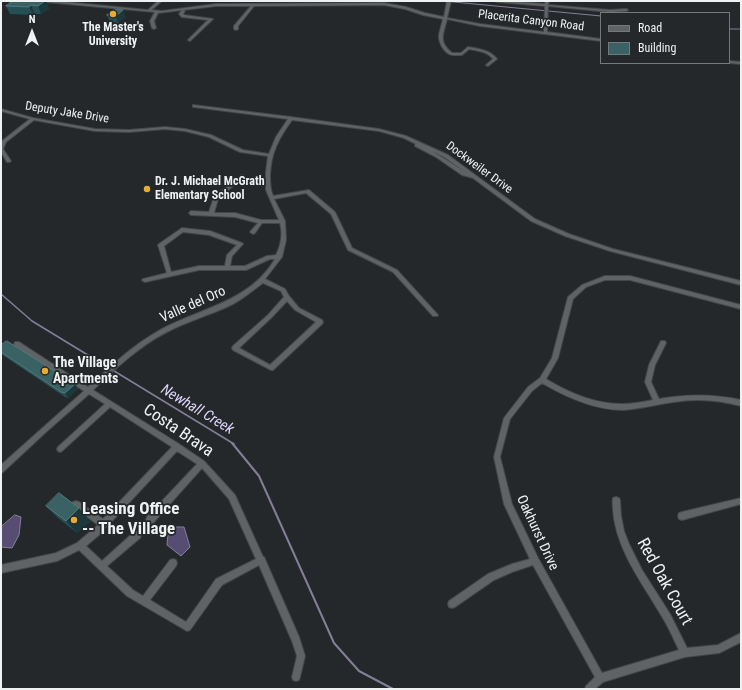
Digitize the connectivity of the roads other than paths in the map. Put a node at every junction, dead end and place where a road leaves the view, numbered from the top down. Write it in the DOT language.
graph roads {
  1 [pos="45,1"];
  2 [pos="160,1"];
  3 [pos="215,1"];
  4 [pos="238,1"];
  5 [pos="449,1"];
  6 [pos="497,1"];
  7 [pos="547,1"];
  8 [pos="62,2"];
  9 [pos="354,2"];
  10 [pos="252,3"];
  11 [pos="212,5"];
  12 [pos="234,5"];
  13 [pos="547,6"];
  14 [pos="626,10"];
  15 [pos="148,11"];
  16 [pos="183,11"];
  17 [pos="157,12"];
  18 [pos="162,12"];
  19 [pos="183,16"];
  20 [pos="445,18"];
  21 [pos="154,28"];
  22 [pos="236,29"];
  23 [pos="546,32"];
  24 [pos="190,40"];
  25 [pos="600,40"];
  26 [pos="730,62"];
  27 [pos="741,63"];
  28 [pos="488,65"];
  29 [pos="194,106"];
  30 [pos="1,110"];
  31 [pos="291,118"];
  32 [pos="34,119"];
  33 [pos="270,155"];
  34 [pos="9,161"];
  35 [pos="240,176"];
  36 [pos="271,198"];
  37 [pos="191,213"];
  38 [pos="211,213"];
  39 [pos="283,221"];
  40 [pos="261,222"];
  41 [pos="253,232"];
  42 [pos="279,257"];
  43 [pos="227,268"];
  44 [pos="169,274"];
  45 [pos="145,280"];
  46 [pos="262,280"];
  47 [pos="741,283"];
  48 [pos="287,297"];
  49 [pos="741,307"];
  50 [pos="435,315"];
  51 [pos="663,343"];
  52 [pos="18,344"];
  53 [pos="542,380"];
  54 [pos="88,390"];
  55 [pos="657,402"];
  56 [pos="741,403"];
  57 [pos="109,404"];
  58 [pos="177,446"];
  59 [pos="60,449"];
  60 [pos="202,463"];
  61 [pos="1,470"];
  62 [pos="616,500"];
  63 [pos="741,501"];
  64 [pos="76,504"];
  65 [pos="682,516"];
  66 [pos="150,520"];
  67 [pos="103,524"];
  68 [pos="137,535"];
  69 [pos="80,546"];
  70 [pos="260,560"];
  71 [pos="535,561"];
  72 [pos="173,563"];
  73 [pos="102,566"];
  74 [pos="1,569"];
  75 [pos="144,602"];
  76 [pos="452,604"];
  77 [pos="741,637"];
  78 [pos="685,653"];
  79 [pos="296,677"];
  80 [pos="600,678"];
  81 [pos="589,689"];
  1 -- 8 [label="street, Placerita Canyon Road"];
  2 -- 15 [label="street"];
  3 -- 11 [label="street"];
  4 -- 12 [label="street"];
  5 -- 20 [label="street"];
  6 -- 13 [label="street"];
  7 -- 13 [label="street"];
  8 -- 15 [label="street, Placerita Canyon Road"];
  9 -- 10 [label="street, Placerita Canyon Road"];
  9 -- 20 [label="street, Placerita Canyon Road"];
  10 -- 12 [label="street, Placerita Canyon Road"];
  10 -- 22 [label="street"];
  11 -- 12 [label="street, Placerita Canyon Road"];
  11 -- 16 [label="street, Placerita Canyon Road"];
  13 -- 14 [label="street"];
  13 -- 23 [label="street"];
  15 -- 17 [label="street, Placerita Canyon Road"];
  16 -- 18 [label="street, Placerita Canyon Road"];
  16 -- 19 [label="street"];
  17 -- 18 [label="street, Placerita Canyon Road"];
  17 -- 21 [label="street"];
  18 -- 19 [label="street"];
  19 -- 24 [label="street"];
  20 -- 23 [label="street, Placerita Canyon Road"];
  20 -- 28 [label="street"];
  23 -- 25 [label="street, Placerita Canyon Road"];
  26 -- 27 [label="street"];
  29 -- 31 [label="street"];
  30 -- 32 [label="street, Deputy Jake Drive"];
  31 -- 33 [label="street, Valle del Oro"];
  31 -- 47 [label="street, Dockweiler Drive"];
  32 -- 33 [label="street, Deputy Jake Drive"];
  32 -- 34 [label="street"];
  33 -- 36 [label="street, Valle del Oro"];
  35 -- 38 [label="street"];
  36 -- 39 [label="street, Valle del Oro"];
  36 -- 50 [label="street"];
  37 -- 38 [label="street"];
  38 -- 40 [label="street"];
  39 -- 40 [label="street"];
  39 -- 42 [label="street, Valle del Oro"];
  40 -- 41 [label="street"];
  42 -- 43 [label="street"];
  42 -- 46 [label="street, Valle del Oro"];
  43 -- 44 [label="street"];
  43 -- 44 [label="street"];
  44 -- 45 [label="street"];
  46 -- 48 [label="street"];
  46 -- 54 [label="street, Valle del Oro"];
  48 -- 48 [label="street"];
  49 -- 53 [label="street, Oakhurst Drive"];
  51 -- 55 [label="street"];
  52 -- 54 [label="street, Costa Brava"];
  53 -- 55 [label="street"];
  53 -- 71 [label="street, Oakhurst Drive"];
  54 -- 57 [label="street, Costa Brava"];
  54 -- 61 [label="street, Valle del Oro"];
  55 -- 56 [label="street"];
  57 -- 58 [label="street, Costa Brava"];
  57 -- 59 [label="street"];
  58 -- 60 [label="street, Costa Brava"];
  58 -- 67 [label="street"];
  60 -- 66 [label="street"];
  60 -- 70 [label="street, Costa Brava"];
  62 -- 78 [label="street, Red Oak Court"];
  63 -- 65 [label="street"];
  64 -- 67 [label="street"];
  67 -- 69 [label="street"];
  68 -- 73 [label="street"];
  69 -- 73 [label="street"];
  69 -- 74 [label="street"];
  70 -- 75 [label="street"];
  70 -- 79 [label="street, Costa Brava"];
  71 -- 76 [label="street"];
  71 -- 80 [label="street, Oakhurst Drive"];
  72 -- 75 [label="street"];
  73 -- 75 [label="street"];
  77 -- 78 [label="street"];
  78 -- 80 [label="street"];
  80 -- 81 [label="street"];
}
